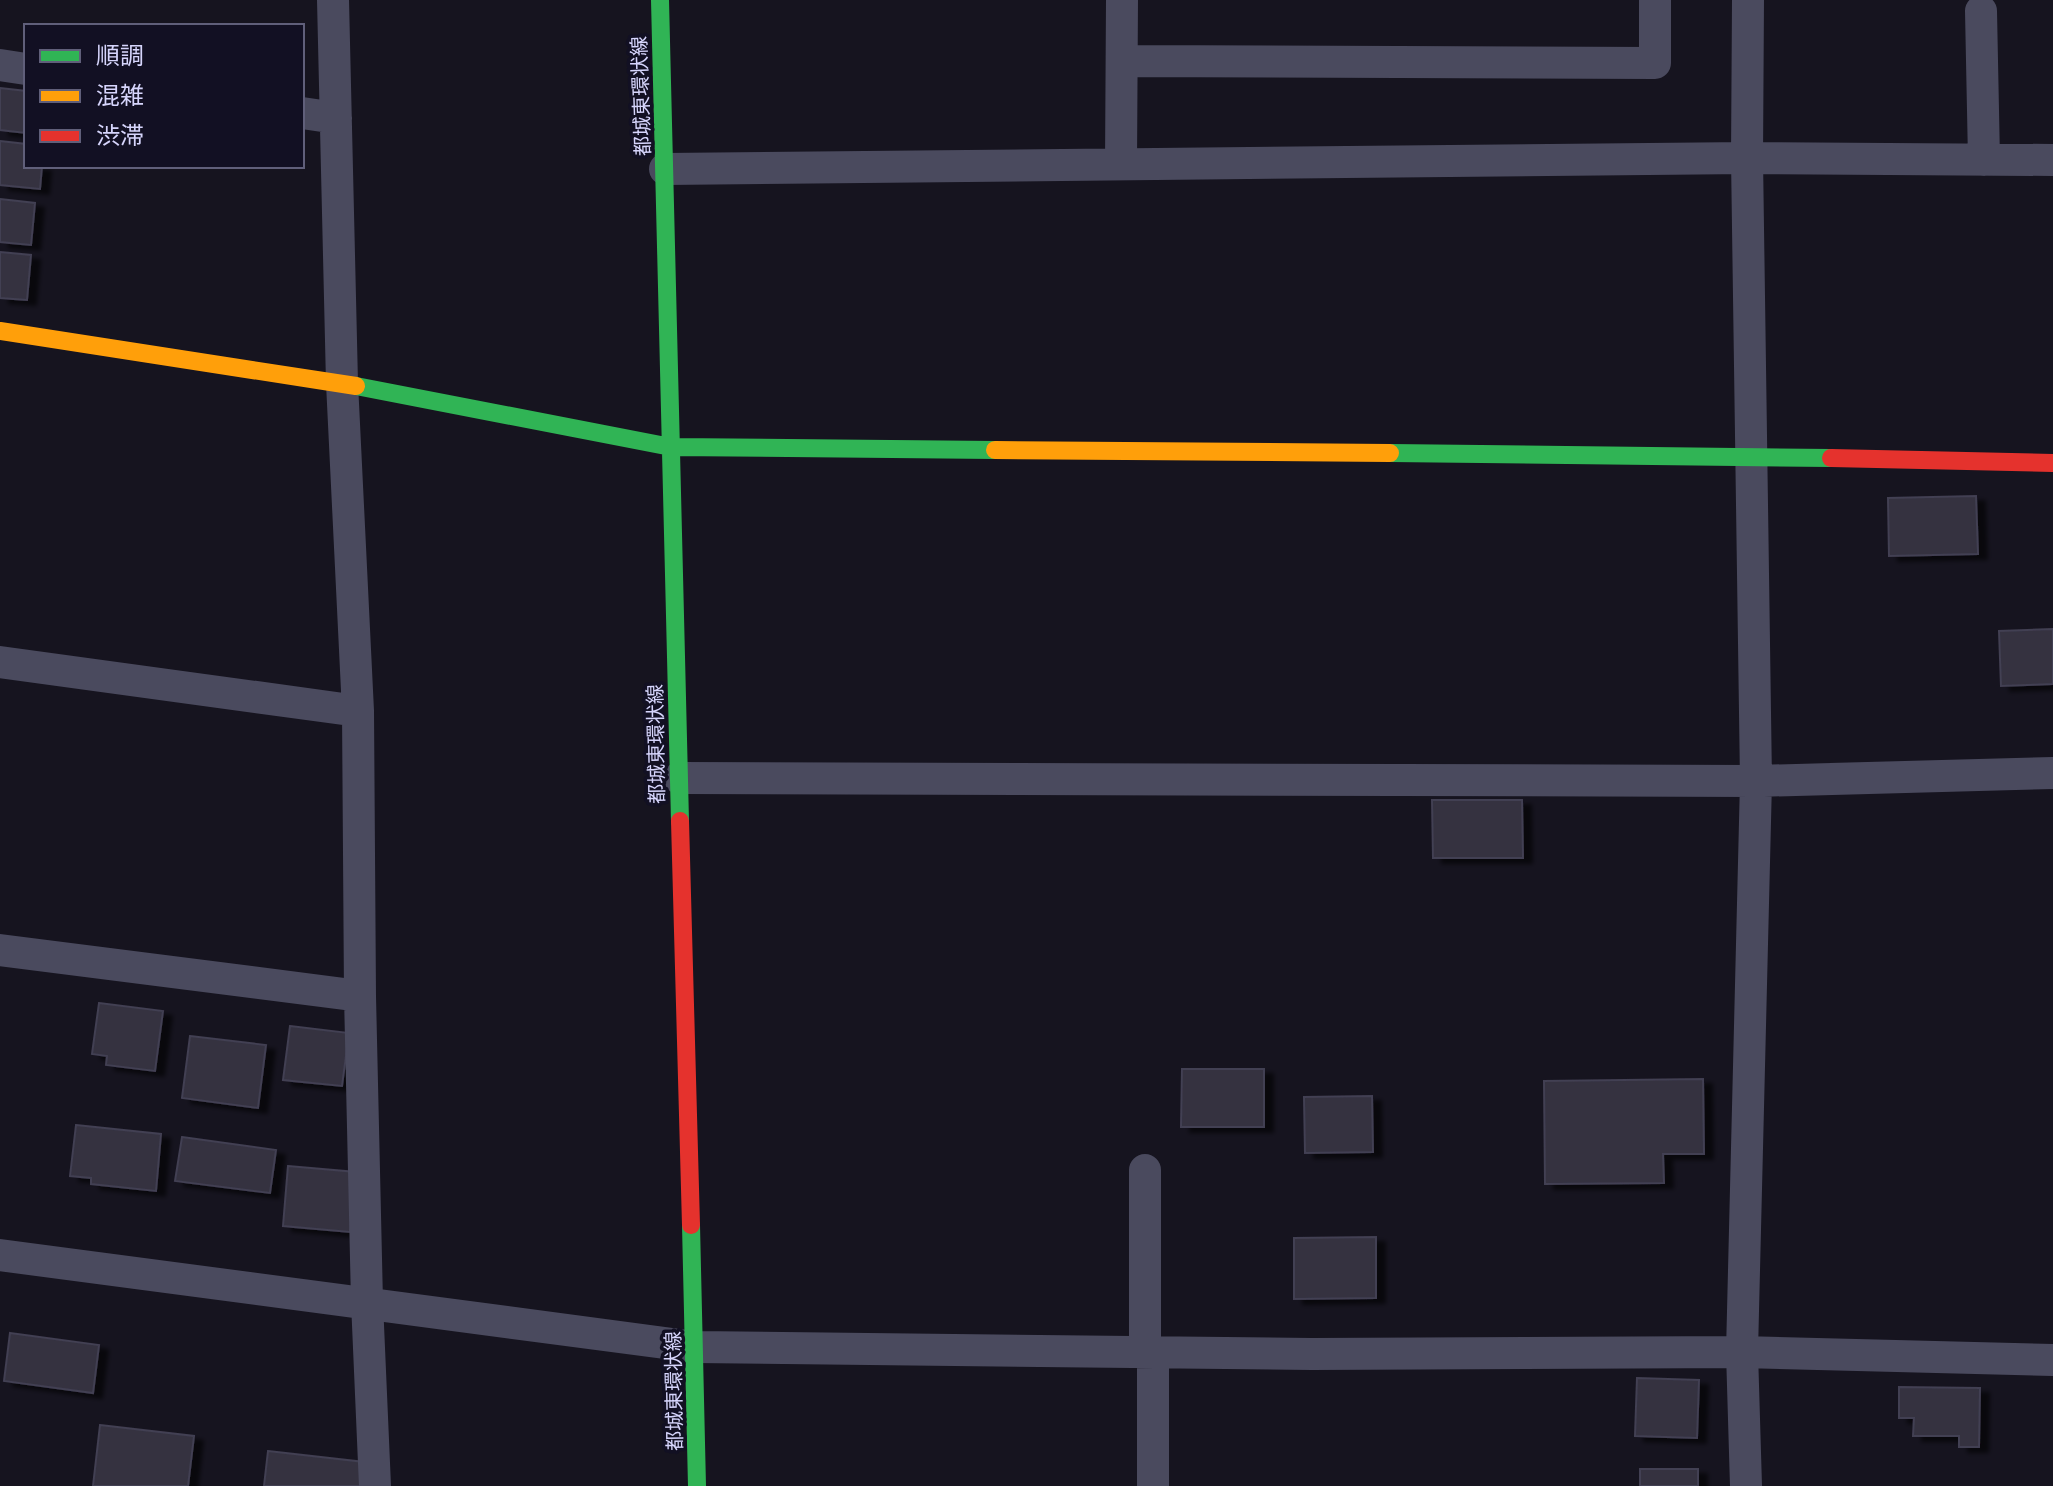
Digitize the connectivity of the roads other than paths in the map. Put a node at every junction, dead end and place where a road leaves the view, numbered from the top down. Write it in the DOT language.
graph roads {
  1 [pos="333,0"];
  2 [pos="660,0"];
  3 [pos="1122,0"];
  4 [pos="1655,0"];
  5 [pos="1748,0"];
  6 [pos="1981,11"];
  7 [pos="1122,61"];
  8 [pos="0,65"];
  9 [pos="24,69"];
  10 [pos="304,113"];
  11 [pos="336,118"];
  12 [pos="1747,158"];
  13 [pos="1984,160"];
  14 [pos="2053,160"];
  15 [pos="1121,164"];
  16 [pos="665,169"];
  17 [pos="0,331"];
  18 [pos="342,383"];
  19 [pos="671,447"];
  20 [pos="1751,456"];
  21 [pos="2053,463"];
  22 [pos="0,662"];
  23 [pos="358,711"];
  24 [pos="2053,773"];
  25 [pos="679,778"];
  26 [pos="1756,781"];
  27 [pos="0,950"];
  28 [pos="360,996"];
  29 [pos="1145,1170"];
  30 [pos="0,1255"];
  31 [pos="367,1302"];
  32 [pos="695,1347"];
  33 [pos="1149,1352"];
  34 [pos="1742,1352"];
  35 [pos="2053,1360"];
  36 [pos="375,1486"];
  37 [pos="697,1486"];
  38 [pos="1153,1486"];
  39 [pos="1746,1486"];
  1 -- 11 [label="street"];
  2 -- 16 [label="street, 都城東環状線"];
  3 -- 7 [label="street"];
  4 -- 7 [label="street"];
  5 -- 12 [label="street"];
  6 -- 13 [label="street"];
  7 -- 15 [label="street"];
  8 -- 9 [label="street"];
  10 -- 11 [label="street"];
  11 -- 18 [label="street"];
  12 -- 13 [label="street"];
  12 -- 15 [label="street"];
  12 -- 20 [label="street"];
  13 -- 14 [label="street"];
  15 -- 16 [label="street"];
  16 -- 19 [label="street, 都城東環状線"];
  17 -- 18 [label="street"];
  18 -- 19 [label="street"];
  18 -- 23 [label="street"];
  19 -- 20 [label="street"];
  19 -- 25 [label="street, 都城東環状線"];
  20 -- 21 [label="street"];
  20 -- 26 [label="street"];
  22 -- 23 [label="street"];
  23 -- 28 [label="street"];
  24 -- 26 [label="street"];
  25 -- 26 [label="street"];
  25 -- 32 [label="street, 都城東環状線"];
  26 -- 34 [label="street"];
  27 -- 28 [label="street"];
  28 -- 31 [label="street"];
  29 -- 33 [label="street"];
  30 -- 31 [label="street"];
  31 -- 32 [label="street"];
  31 -- 36 [label="street"];
  32 -- 33 [label="street"];
  32 -- 37 [label="street, 都城東環状線"];
  33 -- 34 [label="street"];
  33 -- 38 [label="street"];
  34 -- 35 [label="street"];
  34 -- 39 [label="street"];
}
